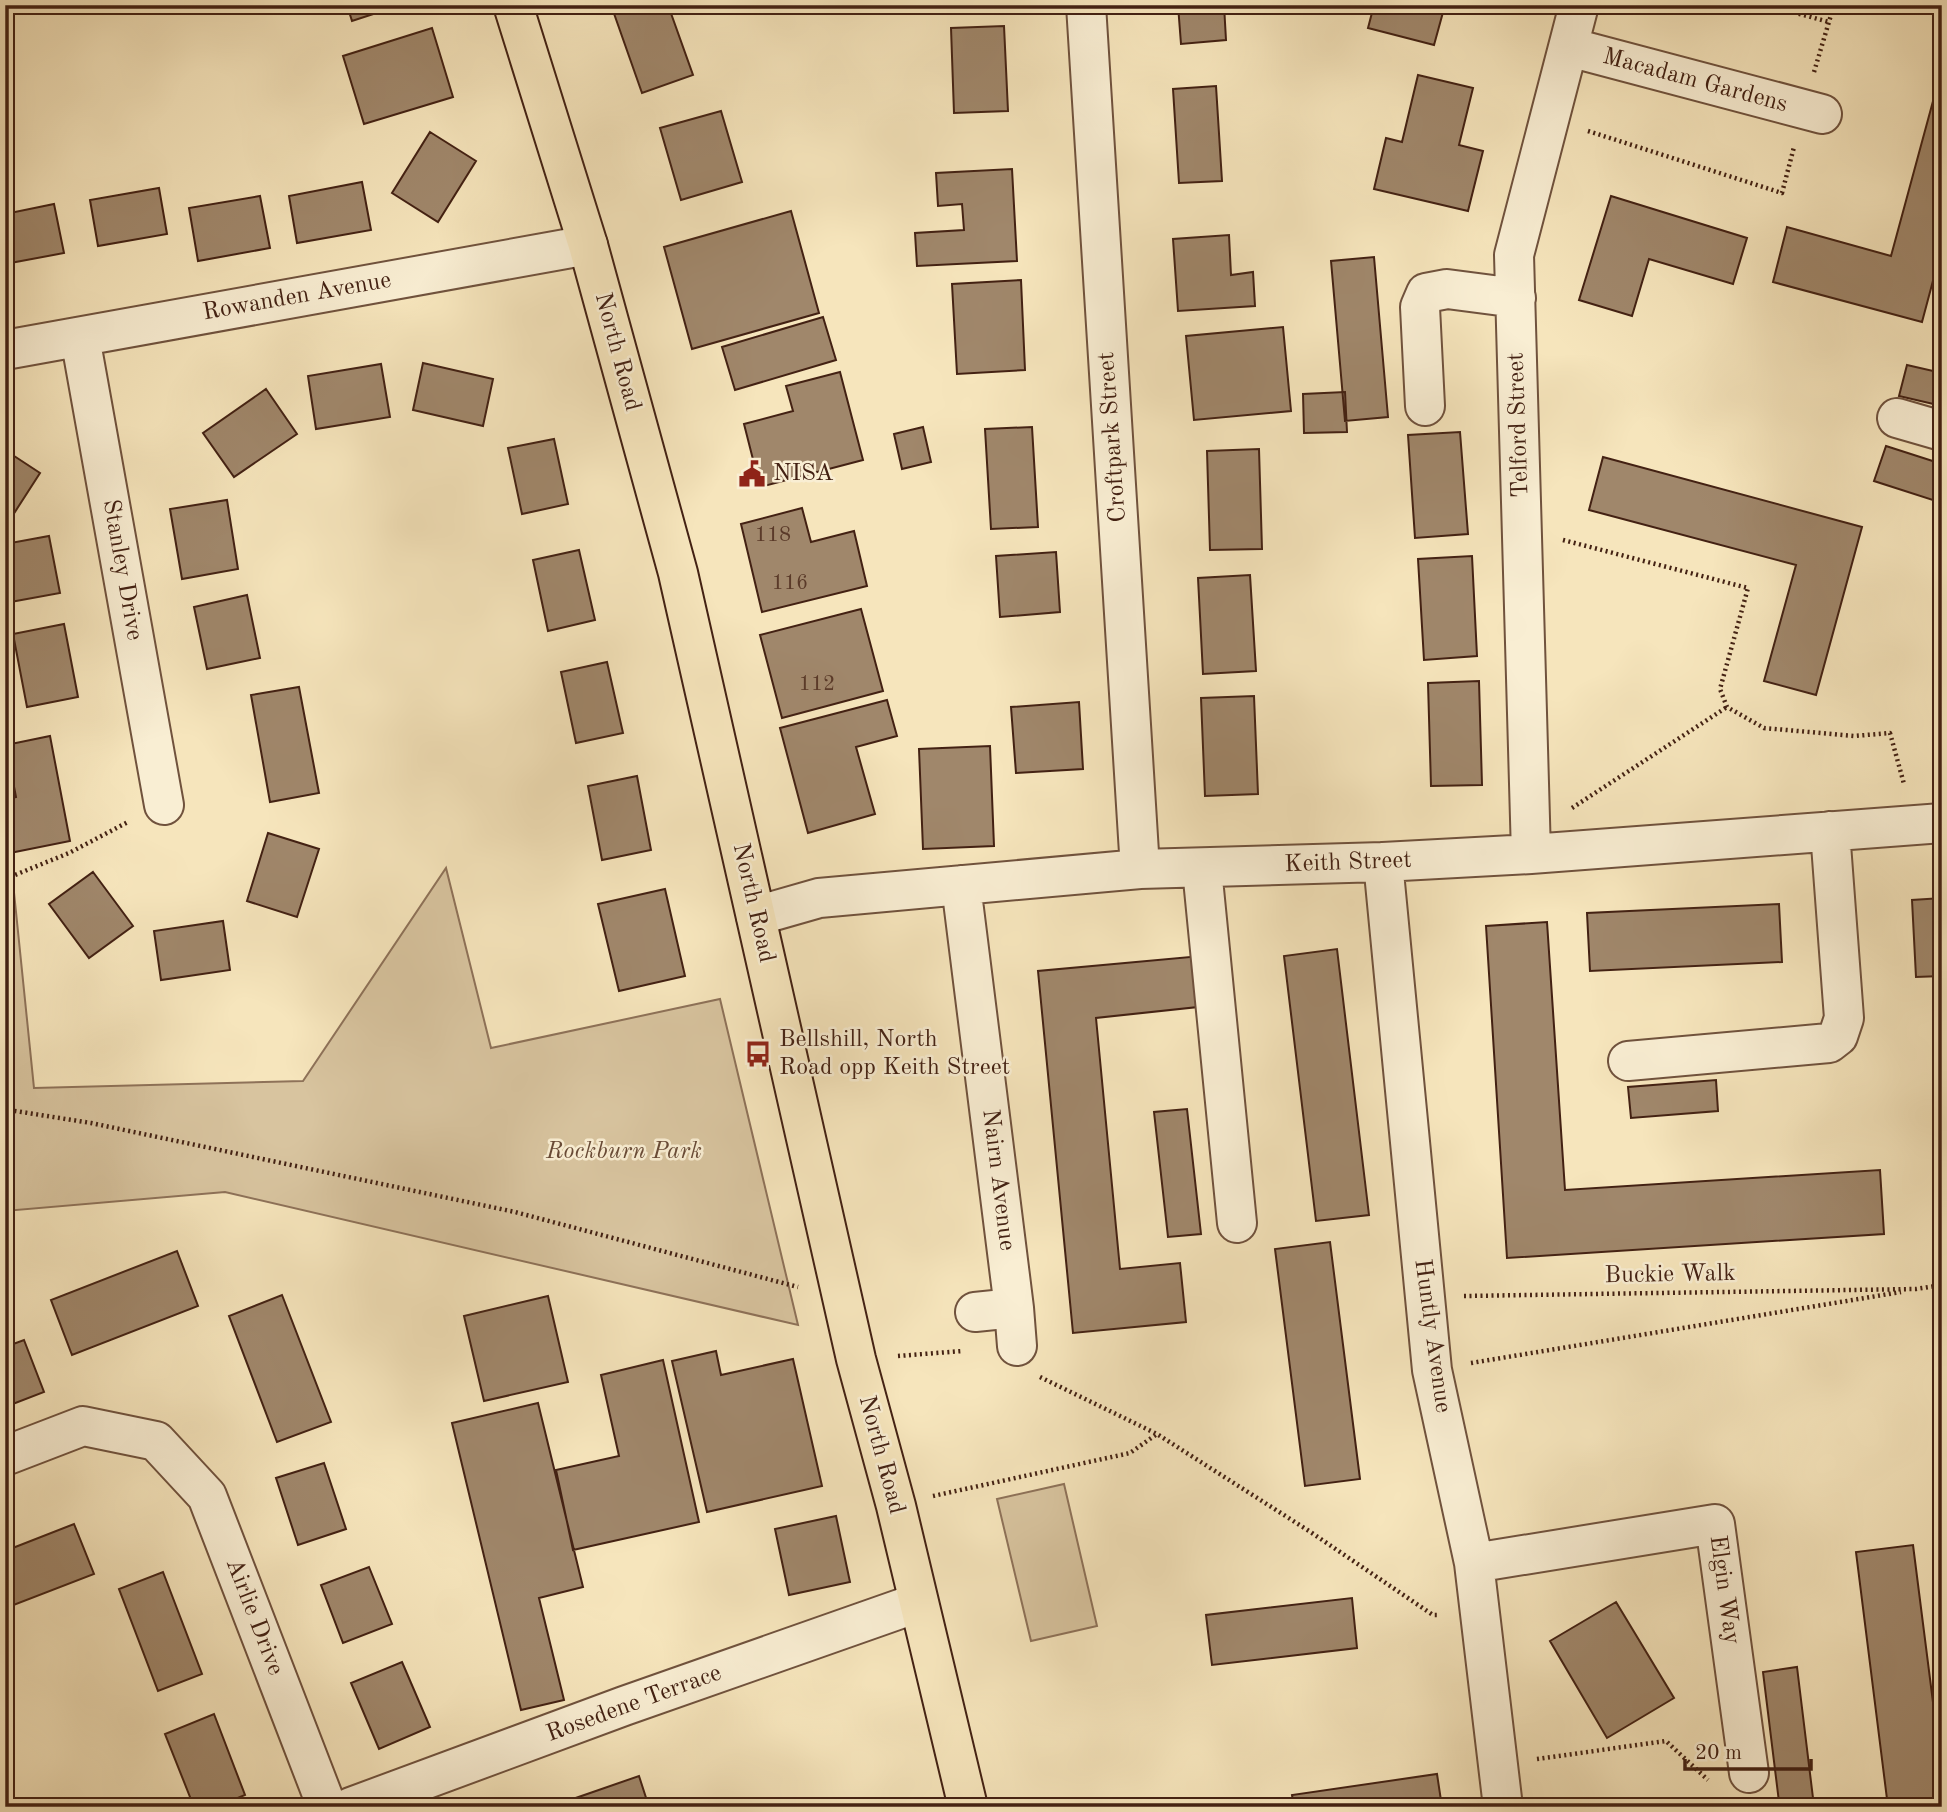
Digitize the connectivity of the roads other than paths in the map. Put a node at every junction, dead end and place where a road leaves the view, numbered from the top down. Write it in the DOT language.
graph roads {
  1 [pos="513,5"];
  2 [pos="1086,5"];
  3 [pos="1579,5"];
  4 [pos="1569,47"];
  5 [pos="1822,114"];
  6 [pos="588,245"];
  7 [pos="1516,298"];
  8 [pos="80,337"];
  9 [pos="5,349"];
  10 [pos="1425,406"];
  11 [pos="1897,418"];
  12 [pos="1942,431"];
  13 [pos="164,804"];
  14 [pos="1928,824"];
  15 [pos="1830,831"];
  16 [pos="1531,836"];
  17 [pos="1383,862"];
  18 [pos="1140,869"];
  19 [pos="1202,869"];
  20 [pos="961,886"];
  21 [pos="756,916"];
  22 [pos="1628,1061"];
  23 [pos="1237,1223"];
  24 [pos="1014,1308"];
  25 [pos="975,1312"];
  26 [pos="1017,1346"];
  27 [pos="5,1456"];
  28 [pos="1474,1563"];
  29 [pos="917,1603"];
  30 [pos="1733,1780"];
  31 [pos="327,1807"];
  32 [pos="351,1807"];
  33 [pos="968,1807"];
  34 [pos="1503,1807"];
  1 -- 6 [label="main road, North Road"];
  2 -- 18 [label="street, Croftpark Street"];
  3 -- 4 [label="street, Telford Street"];
  4 -- 5 [label="street, Macadam Gardens"];
  4 -- 7 [label="street, Telford Street"];
  6 -- 8 [label="street, Rowanden Avenue"];
  6 -- 21 [label="main road, North Road"];
  7 -- 10 [label="street"];
  7 -- 16 [label="street, Telford Street"];
  8 -- 9 [label="street, Rowanden Avenue"];
  8 -- 13 [label="street, Stanley Drive"];
  11 -- 12 [label="street"];
  14 -- 15 [label="street, Keith Street"];
  15 -- 16 [label="street, Keith Street"];
  15 -- 22 [label="street"];
  16 -- 17 [label="street, Keith Street"];
  17 -- 19 [label="street, Keith Street"];
  17 -- 28 [label="street, Huntly Avenue"];
  18 -- 19 [label="street, Keith Street"];
  18 -- 20 [label="street, Keith Street"];
  19 -- 23 [label="street"];
  20 -- 21 [label="street, Keith Street"];
  20 -- 24 [label="street, Nairn Avenue"];
  21 -- 29 [label="main road, North Road"];
  24 -- 25 [label="street"];
  24 -- 26 [label="street, Nairn Avenue"];
  27 -- 31 [label="street, Airlie Drive"];
  28 -- 30 [label="street, Elgin Way"];
  28 -- 34 [label="street, Huntly Avenue"];
  29 -- 32 [label="street, Rosedene Terrace"];
  29 -- 33 [label="main road, North Road"];
}
